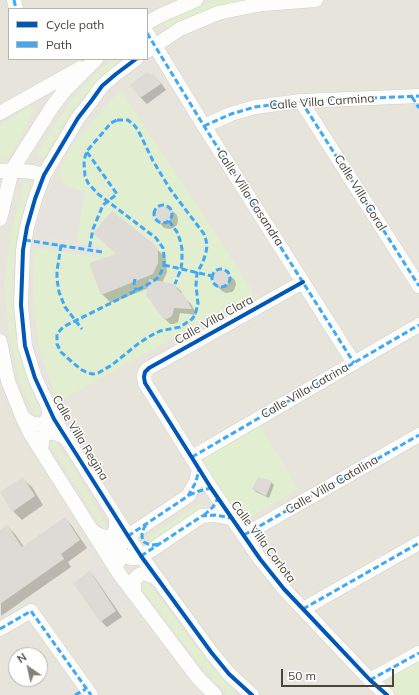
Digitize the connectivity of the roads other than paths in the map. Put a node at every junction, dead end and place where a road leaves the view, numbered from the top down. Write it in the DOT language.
graph roads {
  1 [pos="196,0"];
  2 [pos="316,0"];
  3 [pos="153,20"];
  4 [pos="174,32"];
  5 [pos="148,37"];
  6 [pos="151,48"];
  7 [pos="93,60"];
  8 [pos="94,60"];
  9 [pos="135,60"];
  10 [pos="417,100"];
  11 [pos="301,101"];
  12 [pos="0,113"];
  13 [pos="204,126"];
  14 [pos="6,170"];
  15 [pos="44,175"];
  16 [pos="0,219"];
  17 [pos="303,282"];
  18 [pos="419,286"];
  19 [pos="419,326"];
  20 [pos="0,341"];
  21 [pos="354,363"];
  22 [pos="145,383"];
  23 [pos="48,406"];
  24 [pos="22,416"];
  25 [pos="419,435"];
  26 [pos="68,440"];
  27 [pos="41,451"];
  28 [pos="196,463"];
  29 [pos="215,493"];
  30 [pos="188,496"];
  31 [pos="202,516"];
  32 [pos="232,518"];
  33 [pos="118,520"];
  34 [pos="144,525"];
  35 [pos="92,532"];
  36 [pos="244,535"];
  37 [pos="128,536"];
  38 [pos="419,543"];
  39 [pos="152,550"];
  40 [pos="118,554"];
  41 [pos="156,576"];
  42 [pos="123,578"];
  43 [pos="134,593"];
  44 [pos="303,609"];
  45 [pos="0,628"];
  46 [pos="419,653"];
  47 [pos="370,680"];
  48 [pos="84,693"];
  49 [pos="215,695"];
  50 [pos="252,695"];
  51 [pos="387,695"];
  1 -- 3 [label="street"];
  2 -- 4 [label="street"];
  3 -- 4 [label="street"];
  4 -- 6 [label="street"];
  5 -- 6 [label="street, Calle Villa Casandra"];
  6 -- 13 [label="street, Calle Villa Casandra"];
  7 -- 12 [label="street"];
  8 -- 14 [label="street"];
  9 -- 15 [label="street, Calle Villa Regina"];
  10 -- 11 [label="street, Calle Villa Carmina"];
  11 -- 13 [label="street, Calle Villa Carmina"];
  11 -- 18 [label="street, Calle Villa Coral"];
  13 -- 17 [label="street, Calle Villa Casandra"];
  14 -- 15 [label="street"];
  14 -- 16 [label="street"];
  15 -- 23 [label="street, Calle Villa Regina"];
  17 -- 21 [label="street, Calle Villa Casandra"];
  17 -- 22 [label="street, Calle Villa Clara"];
  19 -- 21 [label="street, Calle Villa Catrina"];
  20 -- 24 [label="street"];
  21 -- 28 [label="street, Calle Villa Catrina"];
  22 -- 28 [label="street, Calle Villa Carlota"];
  23 -- 24 [label="street"];
  23 -- 26 [label="street, Calle Villa Regina"];
  24 -- 27 [label="street"];
  25 -- 36 [label="street, Calle Villa Catalina"];
  26 -- 27 [label="street"];
  26 -- 33 [label="street, Calle Villa Regina"];
  27 -- 35 [label="street"];
  28 -- 29 [label="street, Calle Villa Carlota"];
  28 -- 30 [label="street"];
  29 -- 30 [label="street"];
  29 -- 31 [label="street"];
  29 -- 32 [label="street, Calle Villa Carlota"];
  30 -- 34 [label="street"];
  31 -- 32 [label="street"];
  31 -- 39 [label="street"];
  32 -- 36 [label="street, Calle Villa Carlota"];
  33 -- 34 [label="street"];
  33 -- 35 [label="street"];
  33 -- 37 [label="street, Calle Villa Regina"];
  34 -- 37 [label="street"];
  34 -- 39 [label="street"];
  35 -- 40 [label="street"];
  35 -- 42 [label="street"];
  36 -- 44 [label="street, Calle Villa Carlota"];
  37 -- 39 [label="street, Calle Villa Regina"];
  37 -- 40 [label="street"];
  38 -- 44 [label="street"];
  39 -- 40 [label="street"];
  39 -- 41 [label="street, Calle Villa Regina"];
  40 -- 42 [label="street"];
  41 -- 43 [label="street"];
  41 -- 50 [label="street, Calle Villa Regina"];
  42 -- 43 [label="street"];
  43 -- 49 [label="street"];
  44 -- 47 [label="street, Calle Villa Carlota"];
  45 -- 48 [label="street"];
  46 -- 47 [label="street"];
  47 -- 51 [label="street, Calle Villa Carlota"];
}
